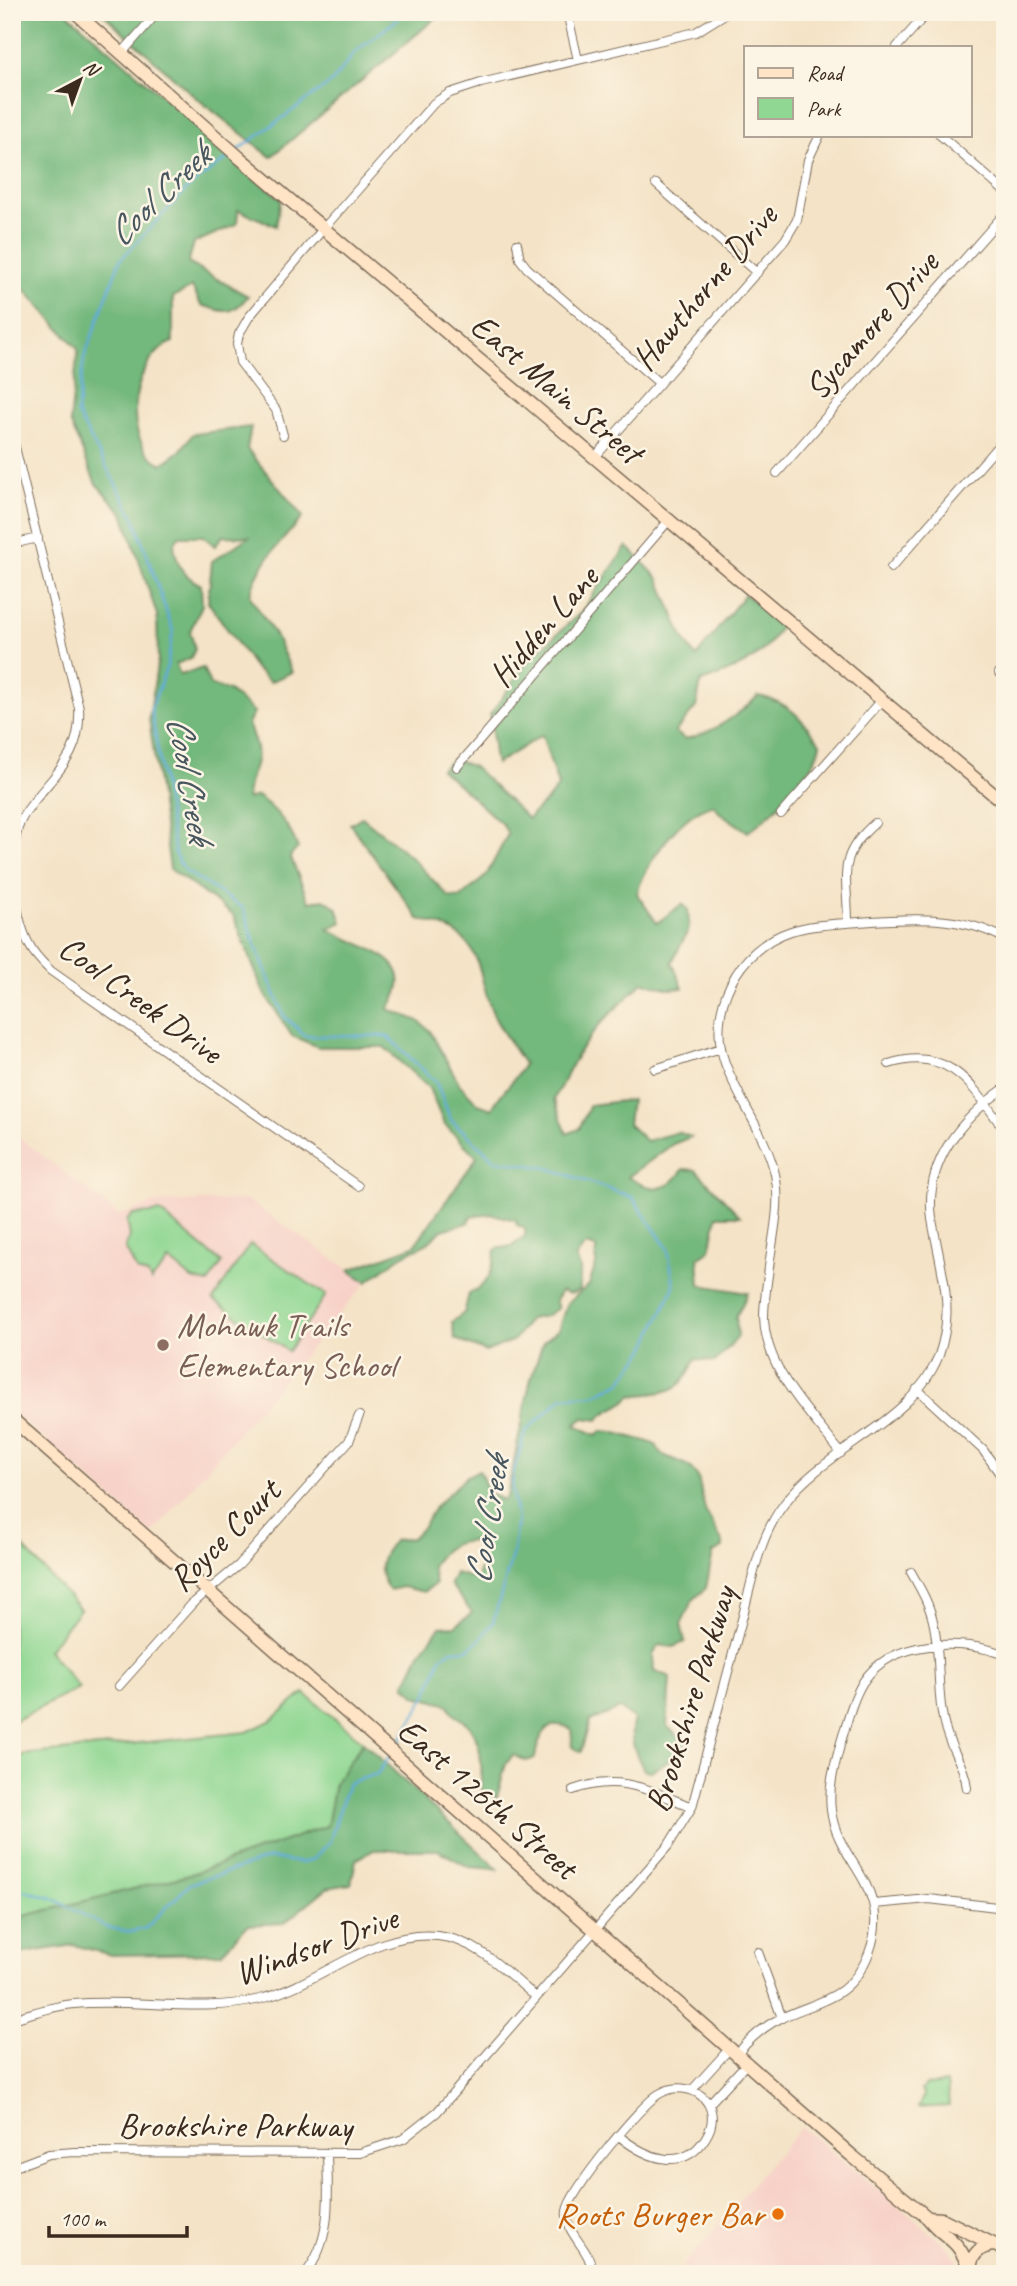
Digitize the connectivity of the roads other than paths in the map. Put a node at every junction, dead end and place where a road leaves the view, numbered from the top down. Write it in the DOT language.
graph roads {
  1 [pos="75,12"];
  2 [pos="158,12"];
  3 [pos="567,12"];
  4 [pos="729,12"];
  5 [pos="928,12"];
  6 [pos="898,46"];
  7 [pos="121,54"];
  8 [pos="578,60"];
  9 [pos="820,136"];
  10 [pos="941,136"];
  11 [pos="656,184"];
  12 [pos="1005,192"];
  13 [pos="1005,213"];
  14 [pos="323,229"];
  15 [pos="517,244"];
  16 [pos="757,273"];
  17 [pos="659,383"];
  18 [pos="12,435"];
  19 [pos="283,435"];
  20 [pos="1005,438"];
  21 [pos="595,457"];
  22 [pos="777,473"];
  23 [pos="670,519"];
  24 [pos="38,538"];
  25 [pos="12,544"];
  26 [pos="891,568"];
  27 [pos="883,699"];
  28 [pos="457,767"];
  29 [pos="1005,804"];
  30 [pos="781,814"];
  31 [pos="875,823"];
  32 [pos="14,887"];
  33 [pos="848,923"];
  34 [pos="1005,939"];
  35 [pos="721,1048"];
  36 [pos="890,1064"];
  37 [pos="655,1069"];
  38 [pos="1005,1088"];
  39 [pos="985,1102"];
  40 [pos="1005,1131"];
  41 [pos="358,1186"];
  42 [pos="917,1389"];
  43 [pos="359,1416"];
  44 [pos="12,1419"];
  45 [pos="841,1453"];
  46 [pos="1005,1481"];
  47 [pos="912,1572"];
  48 [pos="208,1590"];
  49 [pos="937,1646"];
  50 [pos="1005,1655"];
  51 [pos="118,1686"];
  52 [pos="967,1788"];
  53 [pos="573,1790"];
  54 [pos="692,1807"];
  55 [pos="874,1904"];
  56 [pos="1005,1908"];
  57 [pos="595,1929"];
  58 [pos="758,1952"];
  59 [pos="536,1997"];
  60 [pos="782,2018"];
  61 [pos="12,2019"];
  62 [pos="734,2050"];
  63 [pos="748,2062"];
  64 [pos="693,2090"];
  65 [pos="709,2104"];
  66 [pos="620,2136"];
  67 [pos="327,2154"];
  68 [pos="12,2168"];
  69 [pos="928,2218"];
  70 [pos="1000,2246"];
  71 [pos="970,2273"];
  72 [pos="305,2274"];
  73 [pos="592,2274"];
  1 -- 7 [label="street, East Main Street"];
  2 -- 7 [label="street"];
  3 -- 8 [label="street"];
  4 -- 8 [label="street"];
  5 -- 6 [label="street"];
  7 -- 14 [label="street, East Main Street"];
  8 -- 14 [label="street"];
  9 -- 16 [label="street, Hawthorne Drive"];
  10 -- 12 [label="street"];
  11 -- 16 [label="street"];
  13 -- 22 [label="street, Sycamore Drive"];
  14 -- 19 [label="street"];
  14 -- 21 [label="street, East Main Street"];
  15 -- 17 [label="street"];
  16 -- 17 [label="street, Hawthorne Drive"];
  17 -- 21 [label="street, Hawthorne Drive"];
  18 -- 24 [label="street, Cool Creek Drive"];
  20 -- 26 [label="street"];
  21 -- 23 [label="street, East Main Street"];
  23 -- 27 [label="street, East Main Street"];
  23 -- 28 [label="street, Hidden Lane"];
  24 -- 25 [label="street"];
  24 -- 32 [label="street, Cool Creek Drive"];
  27 -- 29 [label="street, East Main Street"];
  27 -- 30 [label="street"];
  31 -- 33 [label="street"];
  32 -- 41 [label="street, Cool Creek Drive"];
  33 -- 34 [label="street"];
  33 -- 35 [label="street"];
  35 -- 37 [label="street"];
  35 -- 45 [label="street"];
  36 -- 39 [label="street"];
  38 -- 39 [label="street, Brookshire Parkway"];
  39 -- 40 [label="street"];
  39 -- 42 [label="street, Brookshire Parkway"];
  42 -- 45 [label="street, Brookshire Parkway"];
  42 -- 46 [label="street"];
  43 -- 48 [label="street, Royce Court"];
  44 -- 48 [label="street, East 126th Street"];
  45 -- 54 [label="street, Brookshire Parkway"];
  47 -- 49 [label="street"];
  48 -- 51 [label="street, Royce Court"];
  48 -- 57 [label="street, East 126th Street"];
  49 -- 50 [label="street"];
  49 -- 52 [label="street"];
  49 -- 55 [label="street"];
  53 -- 54 [label="street"];
  54 -- 57 [label="street, Brookshire Parkway"];
  55 -- 56 [label="street"];
  55 -- 60 [label="street"];
  57 -- 59 [label="street, Brookshire Parkway"];
  57 -- 62 [label="street, East 126th Street"];
  58 -- 60 [label="street"];
  59 -- 61 [label="street, Windsor Drive"];
  59 -- 67 [label="street, Brookshire Parkway"];
  60 -- 62 [label="street"];
  62 -- 63 [label="street, East 126th Street"];
  62 -- 64 [label="street"];
  63 -- 65 [label="street"];
  63 -- 69 [label="street, East 126th Street"];
  64 -- 65 [label="street"];
  64 -- 66 [label="street"];
  65 -- 66 [label="street"];
  66 -- 73 [label="street"];
  67 -- 68 [label="street, Brookshire Parkway"];
  67 -- 72 [label="street"];
  69 -- 70 [label="street, East 126th Street"];
  69 -- 71 [label="street, East 126th Street"];
  70 -- 71 [label="street"];
}
